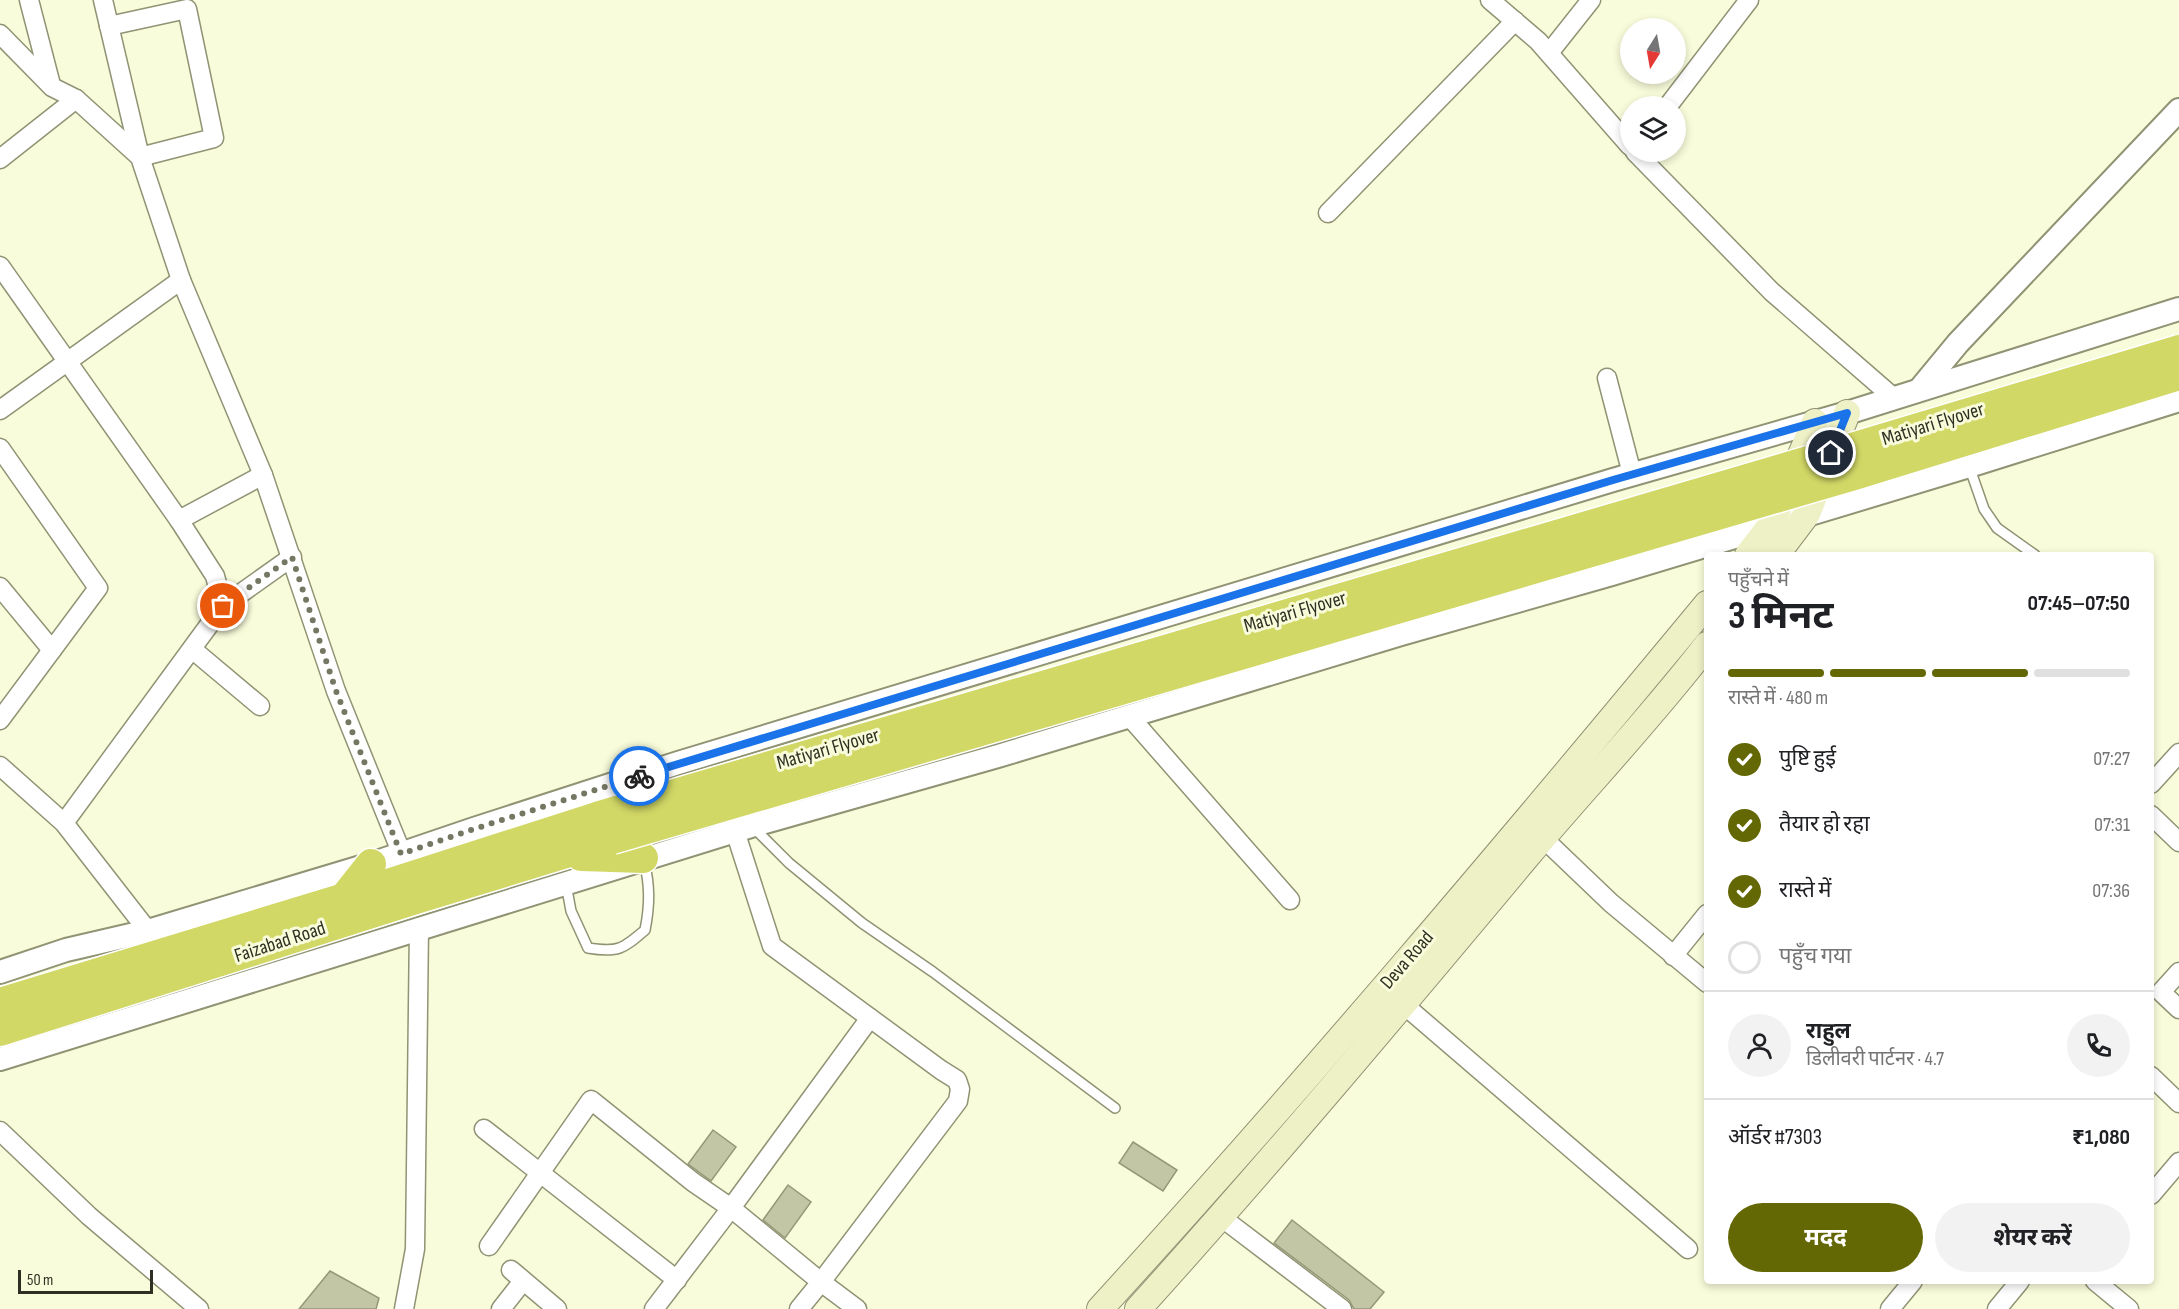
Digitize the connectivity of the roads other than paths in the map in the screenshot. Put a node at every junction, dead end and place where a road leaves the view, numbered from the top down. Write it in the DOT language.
graph roads {
  1 [pos="28,0"];
  2 [pos="103,0"];
  3 [pos="1490,0"];
  4 [pos="1591,0"];
  5 [pos="1749,0"];
  6 [pos="186,4"];
  7 [pos="1515,21"];
  8 [pos="109,26"];
  9 [pos="0,34"];
  10 [pos="1549,53"];
  11 [pos="52,87"];
  12 [pos="1676,96"];
  13 [pos="76,99"];
  14 [pos="2179,110"];
  15 [pos="1620,135"];
  16 [pos="140,157"];
  17 [pos="0,159"];
  18 [pos="1645,162"];
  19 [pos="1328,213"];
  20 [pos="0,266"];
  21 [pos="181,280"];
  22 [pos="2179,309"];
  23 [pos="2179,350"];
  24 [pos="68,361"];
  25 [pos="2179,375"];
  26 [pos="1606,378"];
  27 [pos="1920,389"];
  28 [pos="1894,398"];
  29 [pos="2179,400"];
  30 [pos="0,410"];
  31 [pos="1847,413"];
  32 [pos="1815,422"];
  33 [pos="0,448"];
  34 [pos="1969,466"];
  35 [pos="1632,474"];
  36 [pos="263,475"];
  37 [pos="1807,514"];
  38 [pos="179,520"];
  39 [pos="1771,525"];
  40 [pos="1750,552"];
  41 [pos="1778,552"];
  42 [pos="2031,552"];
  43 [pos="292,557"];
  44 [pos="0,588"];
  45 [pos="223,606"];
  46 [pos="1704,608"];
  47 [pos="192,649"];
  48 [pos="1704,649"];
  49 [pos="52,650"];
  50 [pos="260,706"];
  51 [pos="1129,716"];
  52 [pos="0,720"];
  53 [pos="2179,753"];
  54 [pos="0,766"];
  55 [pos="2154,781"];
  56 [pos="2154,818"];
  57 [pos="64,823"];
  58 [pos="606,828"];
  59 [pos="743,828"];
  60 [pos="1543,838"];
  61 [pos="2179,842"];
  62 [pos="644,858"];
  63 [pos="371,864"];
  64 [pos="406,866"];
  65 [pos="563,869"];
  66 [pos="344,898"];
  67 [pos="1290,900"];
  68 [pos="1704,918"];
  69 [pos="419,927"];
  70 [pos="148,932"];
  71 [pos="1673,956"];
  72 [pos="0,972"];
  73 [pos="2179,972"];
  74 [pos="1704,981"];
  75 [pos="0,1004"];
  76 [pos="1403,1004"];
  77 [pos="2179,1009"];
  78 [pos="870,1018"];
  79 [pos="0,1031"];
  80 [pos="0,1059"];
  81 [pos="2154,1079"];
  82 [pos="2179,1103"];
  83 [pos="1115,1108"];
  84 [pos="483,1129"];
  85 [pos="0,1131"];
  86 [pos="2179,1162"];
  87 [pos="540,1172"];
  88 [pos="2154,1191"];
  89 [pos="731,1208"];
  90 [pos="1221,1217"];
  91 [pos="489,1246"];
  92 [pos="1688,1249"];
  93 [pos="677,1280"];
  94 [pos="821,1282"];
  95 [pos="1911,1284"];
  96 [pos="2017,1284"];
  97 [pos="2099,1284"];
  98 [pos="199,1309"];
  99 [pos="404,1309"];
  100 [pos="501,1309"];
  101 [pos="557,1309"];
  102 [pos="654,1309"];
  103 [pos="799,1309"];
  104 [pos="857,1309"];
  105 [pos="1100,1309"];
  106 [pos="1138,1309"];
  107 [pos="1342,1309"];
  108 [pos="1890,1309"];
  109 [pos="1997,1309"];
  110 [pos="2128,1309"];
  1 -- 11 [label="street"];
  2 -- 8 [label="street"];
  3 -- 7 [label="street"];
  4 -- 10 [label="street"];
  5 -- 12 [label="street"];
  6 -- 8 [label="street"];
  6 -- 16 [label="street"];
  7 -- 10 [label="street"];
  7 -- 19 [label="street"];
  8 -- 16 [label="street"];
  9 -- 11 [label="street"];
  10 -- 15 [label="street"];
  11 -- 13 [label="street"];
  13 -- 16 [label="street"];
  13 -- 17 [label="street"];
  14 -- 27 [label="street"];
  16 -- 21 [label="street"];
  18 -- 28 [label="street"];
  20 -- 24 [label="street"];
  21 -- 24 [label="street"];
  21 -- 36 [label="street"];
  22 -- 27 [label="street"];
  23 -- 58 [label="highway, Matiyari Flyover, bridge"];
  24 -- 30 [label="street"];
  24 -- 38 [label="street"];
  25 -- 58 [label="highway, Matiyari Flyover, bridge"];
  26 -- 35 [label="street"];
  27 -- 28 [label="street"];
  28 -- 31 [label="street"];
  29 -- 34 [label="street"];
  31 -- 32 [label="street"];
  31 -- 37 [label="main road"];
  32 -- 35 [label="street"];
  32 -- 39 [label="main road"];
  33 -- 49 [label="street"];
  34 -- 37 [label="street"];
  34 -- 42 [label="lane"];
  35 -- 64 [label="street"];
  36 -- 38 [label="street"];
  36 -- 43 [label="street"];
  37 -- 39 [label="street"];
  37 -- 41 [label="main road"];
  38 -- 45 [label="street"];
  39 -- 40 [label="main road"];
  39 -- 51 [label="street"];
  43 -- 45 [label="street"];
  43 -- 64 [label="street"];
  44 -- 49 [label="street"];
  45 -- 47 [label="street"];
  46 -- 105 [label="main road, Deva Road"];
  47 -- 50 [label="street"];
  47 -- 57 [label="street"];
  48 -- 60 [label="main road, Deva Road"];
  49 -- 52 [label="street"];
  51 -- 59 [label="street"];
  51 -- 67 [label="street"];
  53 -- 55 [label="street"];
  54 -- 57 [label="street"];
  56 -- 61 [label="street"];
  57 -- 70 [label="street"];
  58 -- 64 [label="highway, Matiyari Flyover"];
  58 -- 65 [label="highway, Matiyari Flyover"];
  59 -- 62 [label="street"];
  59 -- 78 [label="street"];
  59 -- 83 [label="lane"];
  60 -- 71 [label="street"];
  60 -- 76 [label="main road, Deva Road"];
  62 -- 65 [label="highway"];
  62 -- 65 [label="lane"];
  63 -- 64 [label="street"];
  63 -- 66 [label="highway"];
  63 -- 70 [label="street"];
  64 -- 66 [label="highway, Faizabad Road"];
  65 -- 69 [label="street"];
  65 -- 79 [label="highway, Faizabad Road"];
  66 -- 75 [label="highway, Faizabad Road"];
  68 -- 71 [label="street"];
  69 -- 80 [label="street"];
  69 -- 99 [label="street"];
  70 -- 72 [label="street"];
  71 -- 74 [label="street"];
  73 -- 77 [label="street"];
  76 -- 90 [label="main road, Deva Road"];
  76 -- 92 [label="street"];
  78 -- 89 [label="street"];
  78 -- 94 [label="street"];
  81 -- 82 [label="street"];
  84 -- 87 [label="street"];
  85 -- 98 [label="street"];
  86 -- 88 [label="street"];
  87 -- 89 [label="street"];
  87 -- 91 [label="street"];
  87 -- 93 [label="street"];
  89 -- 93 [label="street"];
  89 -- 94 [label="street"];
  90 -- 106 [label="main road, Deva Road"];
  90 -- 107 [label="street"];
  93 -- 102 [label="street"];
  94 -- 103 [label="street"];
  94 -- 104 [label="street"];
  95 -- 108 [label="street"];
  96 -- 109 [label="street"];
  97 -- 110 [label="street"];
  100 -- 101 [label="street"];
}
